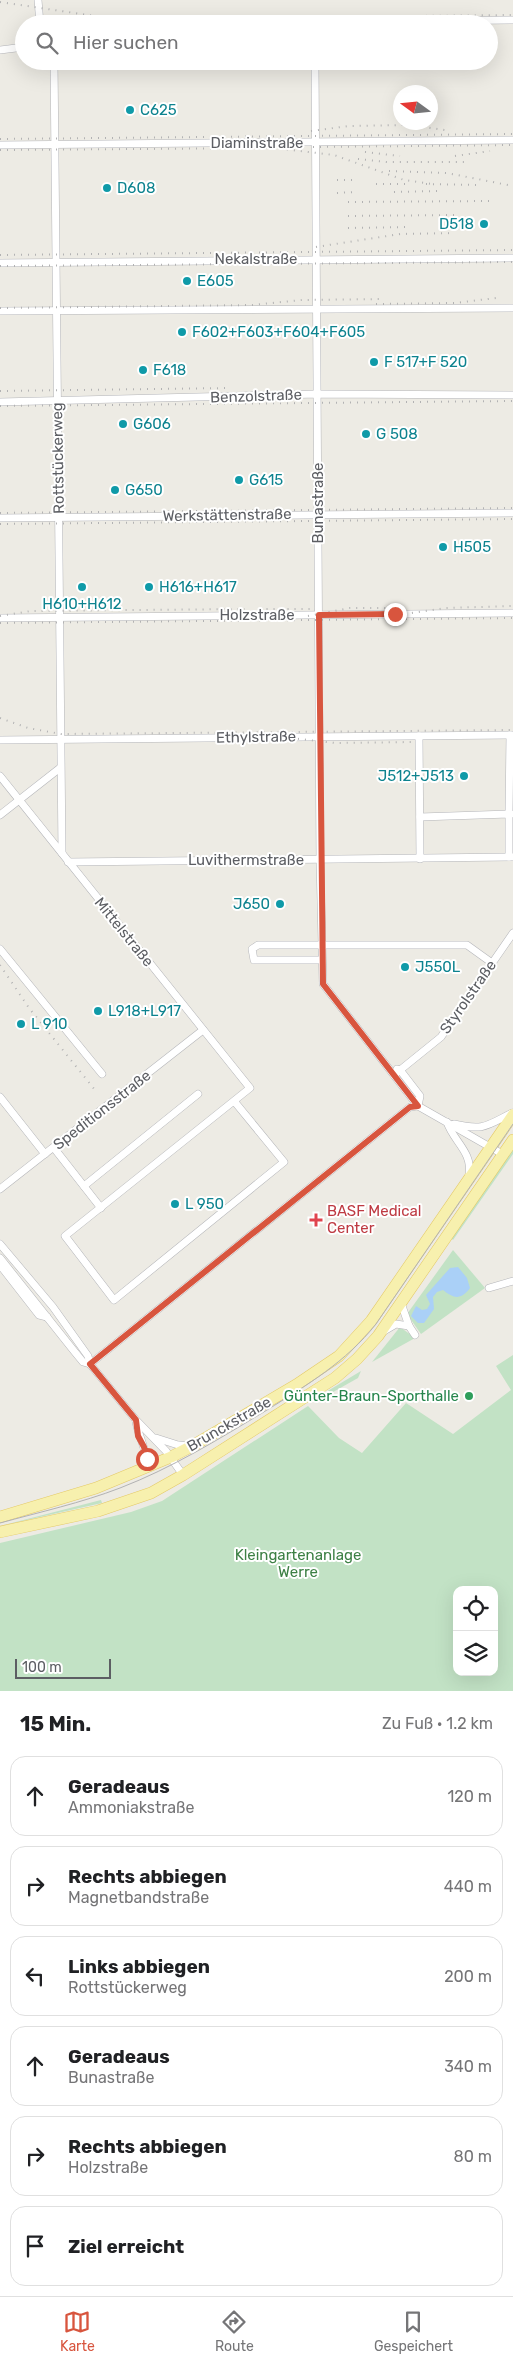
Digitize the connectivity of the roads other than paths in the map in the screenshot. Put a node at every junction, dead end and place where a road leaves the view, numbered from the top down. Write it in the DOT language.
graph roads {
  1 [pos="38,0"];
  2 [pos="39,15"];
  3 [pos="498,20"];
  4 [pos="513,20"];
  5 [pos="15,49"];
  6 [pos="0,50"];
  7 [pos="54,70"];
  8 [pos="316,70"];
  9 [pos="513,140"];
  10 [pos="316,142"];
  11 [pos="55,144"];
  12 [pos="0,145"];
  13 [pos="513,258"];
  14 [pos="317,259"];
  15 [pos="56,261"];
  16 [pos="0,262"];
  17 [pos="513,308"];
  18 [pos="317,309"];
  19 [pos="57,310"];
  20 [pos="0,311"];
  21 [pos="318,394"];
  22 [pos="513,394"];
  23 [pos="0,402"];
  24 [pos="57,402"];
  25 [pos="513,513"];
  26 [pos="318,514"];
  27 [pos="0,518"];
  28 [pos="59,518"];
  29 [pos="513,613"];
  30 [pos="319,615"];
  31 [pos="0,618"];
  32 [pos="60,618"];
  33 [pos="511,735"];
  34 [pos="320,736"];
  35 [pos="419,736"];
  36 [pos="61,739"];
  37 [pos="0,740"];
  38 [pos="60,768"];
  39 [pos="0,776"];
  40 [pos="20,800"];
  41 [pos="0,814"];
  42 [pos="511,814"];
  43 [pos="420,817"];
  44 [pos="62,854"];
  45 [pos="511,857"];
  46 [pos="420,859"];
  47 [pos="320,860"];
  48 [pos="68,862"];
  49 [pos="513,934"];
  50 [pos="322,945"];
  51 [pos="0,949"];
  52 [pos="322,960"];
  53 [pos="492,963"];
  54 [pos="203,1030"];
  55 [pos="397,1072"];
  56 [pos="102,1074"];
  57 [pos="198,1094"];
  58 [pos="0,1097"];
  59 [pos="234,1101"];
  60 [pos="418,1106"];
  61 [pos="513,1114"];
  62 [pos="446,1122"];
  63 [pos="513,1140"];
  64 [pos="490,1147"];
  65 [pos="54,1148"];
  66 [pos="45,1154"];
  67 [pos="504,1155"];
  68 [pos="469,1176"];
  69 [pos="84,1186"];
  70 [pos="0,1189"];
  71 [pos="101,1208"];
  72 [pos="1,1246"];
  73 [pos="1,1260"];
  74 [pos="513,1281"];
  75 [pos="489,1288"];
  76 [pos="401,1302"];
  77 [pos="54,1311"];
  78 [pos="46,1318"];
  79 [pos="409,1326"];
  80 [pos="415,1335"];
  81 [pos="378,1336"];
  82 [pos="90,1364"];
  83 [pos="136,1420"];
  84 [pos="153,1438"];
  85 [pos="194,1446"];
  86 [pos="171,1457"];
  87 [pos="143,1470"];
  88 [pos="183,1476"];
  89 [pos="0,1517"];
  90 [pos="0,1532"];
  1 -- 2 [label="street"];
  3 -- 4 [label="street"];
  5 -- 6 [label="street"];
  7 -- 11 [label="street, Rottstückerweg"];
  8 -- 10 [label="street, Bunastraße"];
  9 -- 10 [label="street, Diaminstraße"];
  10 -- 11 [label="street, Diaminstraße"];
  10 -- 14 [label="street, Bunastraße"];
  11 -- 12 [label="street, Diaminstraße"];
  11 -- 15 [label="street, Rottstückerweg"];
  13 -- 14 [label="street, Nekalstraße"];
  14 -- 15 [label="street, Nekalstraße"];
  14 -- 18 [label="street, Bunastraße"];
  15 -- 16 [label="street, Nekalstraße"];
  15 -- 19 [label="street, Rottstückerweg"];
  17 -- 18 [label="street"];
  18 -- 19 [label="street"];
  18 -- 21 [label="street, Bunastraße"];
  19 -- 20 [label="street"];
  19 -- 24 [label="street, Rottstückerweg"];
  21 -- 22 [label="street, Benzolstraße"];
  21 -- 24 [label="street, Benzolstraße"];
  21 -- 26 [label="street, Bunastraße"];
  23 -- 24 [label="street, Benzolstraße"];
  24 -- 28 [label="street, Rottstückerweg"];
  25 -- 26 [label="street, Werkstättenstraße"];
  26 -- 28 [label="street, Werkstättenstraße"];
  26 -- 30 [label="street, Bunastraße"];
  27 -- 28 [label="street, Werkstättenstraße"];
  28 -- 32 [label="street, Rottstückerweg"];
  29 -- 30 [label="street, Holzstraße"];
  30 -- 32 [label="street, Holzstraße"];
  30 -- 34 [label="street, Bunastraße"];
  31 -- 32 [label="street, Holzstraße"];
  32 -- 36 [label="street, Rottstückerweg"];
  33 -- 35 [label="street, Ethylstraße"];
  33 -- 42 [label="street"];
  34 -- 35 [label="street, Ethylstraße"];
  34 -- 36 [label="street, Ethylstraße"];
  34 -- 47 [label="street, Bunastraße"];
  35 -- 43 [label="street"];
  36 -- 37 [label="street, Ethylstraße"];
  36 -- 38 [label="street, Rottstückerweg"];
  38 -- 40 [label="street"];
  38 -- 44 [label="street, Rottstückerweg"];
  39 -- 40 [label="street, Mittelstraße"];
  40 -- 41 [label="street"];
  40 -- 44 [label="street, Mittelstraße"];
  42 -- 43 [label="street"];
  42 -- 45 [label="street"];
  43 -- 46 [label="street"];
  44 -- 48 [label="street, Mittelstraße"];
  45 -- 46 [label="street, Luvithermstraße"];
  46 -- 47 [label="street, Luvithermstraße"];
  47 -- 48 [label="street, Luvithermstraße"];
  47 -- 50 [label="street, Bunastraße"];
  48 -- 54 [label="street, Mittelstraße"];
  49 -- 53 [label="street, Styrolstraße"];
  50 -- 52 [label="street"];
  50 -- 52 [label="street"];
  50 -- 53 [label="street"];
  51 -- 56 [label="street"];
  52 -- 55 [label="street"];
  53 -- 55 [label="street, Styrolstraße"];
  54 -- 59 [label="street, Mittelstraße"];
  54 -- 65 [label="street, Speditionsstraße"];
  55 -- 60 [label="street"];
  57 -- 69 [label="street"];
  58 -- 66 [label="street"];
  59 -- 71 [label="street"];
  59 -- 71 [label="street"];
  60 -- 62 [label="street"];
  60 -- 82 [label="street"];
  61 -- 62 [label="street"];
  61 -- 64 [label="main road, Brunckstraße"];
  62 -- 64 [label="street"];
  62 -- 68 [label="street"];
  63 -- 67 [label="main road, Brunckstraße"];
  64 -- 67 [label="street"];
  64 -- 68 [label="main road, Brunckstraße"];
  65 -- 66 [label="street, Speditionsstraße"];
  65 -- 69 [label="street"];
  66 -- 70 [label="street, Speditionsstraße"];
  67 -- 76 [label="main road, Brunckstraße"];
  68 -- 85 [label="main road, Brunckstraße"];
  69 -- 71 [label="street"];
  72 -- 73 [label="street"];
  72 -- 77 [label="street"];
  73 -- 78 [label="street"];
  74 -- 75 [label="street"];
  76 -- 79 [label="street"];
  76 -- 81 [label="main road, Brunckstraße"];
  77 -- 78 [label="street"];
  77 -- 82 [label="street"];
  78 -- 82 [label="street"];
  79 -- 80 [label="street"];
  79 -- 81 [label="street"];
  81 -- 88 [label="main road, Brunckstraße"];
  82 -- 83 [label="street"];
  83 -- 84 [label="street"];
  83 -- 87 [label="street"];
  84 -- 85 [label="street"];
  84 -- 86 [label="street"];
  85 -- 86 [label="main road, Brunckstraße"];
  86 -- 87 [label="main road, Brunckstraße"];
  86 -- 88 [label="street"];
  87 -- 89 [label="main road, Brunckstraße"];
  88 -- 90 [label="main road, Brunckstraße"];
}
